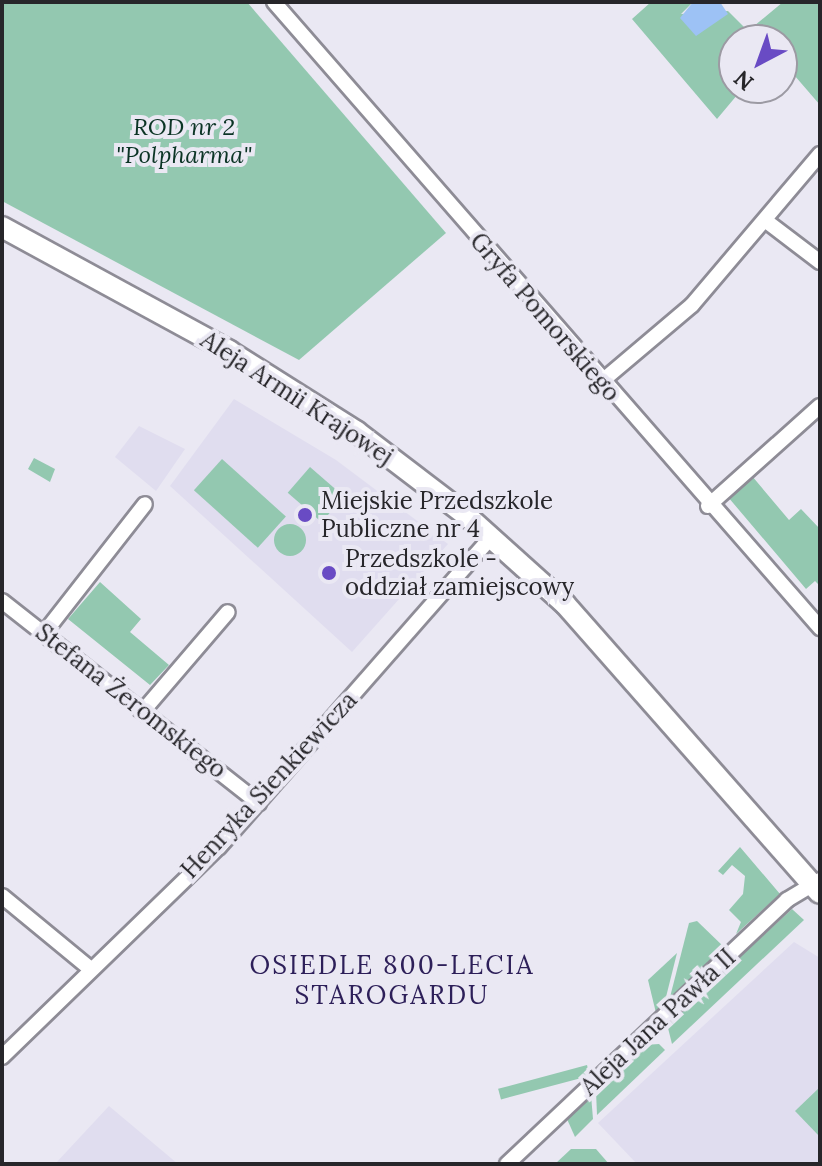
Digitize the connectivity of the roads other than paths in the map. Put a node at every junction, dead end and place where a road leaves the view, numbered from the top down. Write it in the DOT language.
graph roads {
  1 [pos="274,2"];
  2 [pos="820,154"];
  3 [pos="766,221"];
  4 [pos="2,227"];
  5 [pos="820,262"];
  6 [pos="601,382"];
  7 [pos="820,406"];
  8 [pos="145,504"];
  9 [pos="708,506"];
  10 [pos="491,537"];
  11 [pos="2,601"];
  12 [pos="228,612"];
  13 [pos="820,628"];
  14 [pos="45,632"];
  15 [pos="143,711"];
  16 [pos="259,803"];
  17 [pos="817,886"];
  18 [pos="2,896"];
  19 [pos="88,967"];
  20 [pos="2,1057"];
  21 [pos="507,1164"];
  1 -- 6 [label="street, Gryfa Pomorskiego"];
  2 -- 3 [label="street"];
  3 -- 5 [label="street"];
  3 -- 6 [label="street"];
  4 -- 10 [label="main road, Aleja Armii Krajowej"];
  6 -- 9 [label="street, Gryfa Pomorskiego"];
  7 -- 9 [label="street"];
  8 -- 14 [label="street"];
  9 -- 13 [label="street, Gryfa Pomorskiego"];
  10 -- 16 [label="street, Henryka Sienkiewicza"];
  10 -- 17 [label="main road, Aleja Armii Krajowej"];
  11 -- 14 [label="street, Stefana Żeromskiego"];
  12 -- 15 [label="street"];
  14 -- 15 [label="street, Stefana Żeromskiego"];
  15 -- 16 [label="street, Stefana Żeromskiego"];
  16 -- 19 [label="street, Henryka Sienkiewicza"];
  17 -- 21 [label="street, Aleja Jana Pawła II"];
  18 -- 19 [label="street"];
  19 -- 20 [label="street, Henryka Sienkiewicza"];
}
